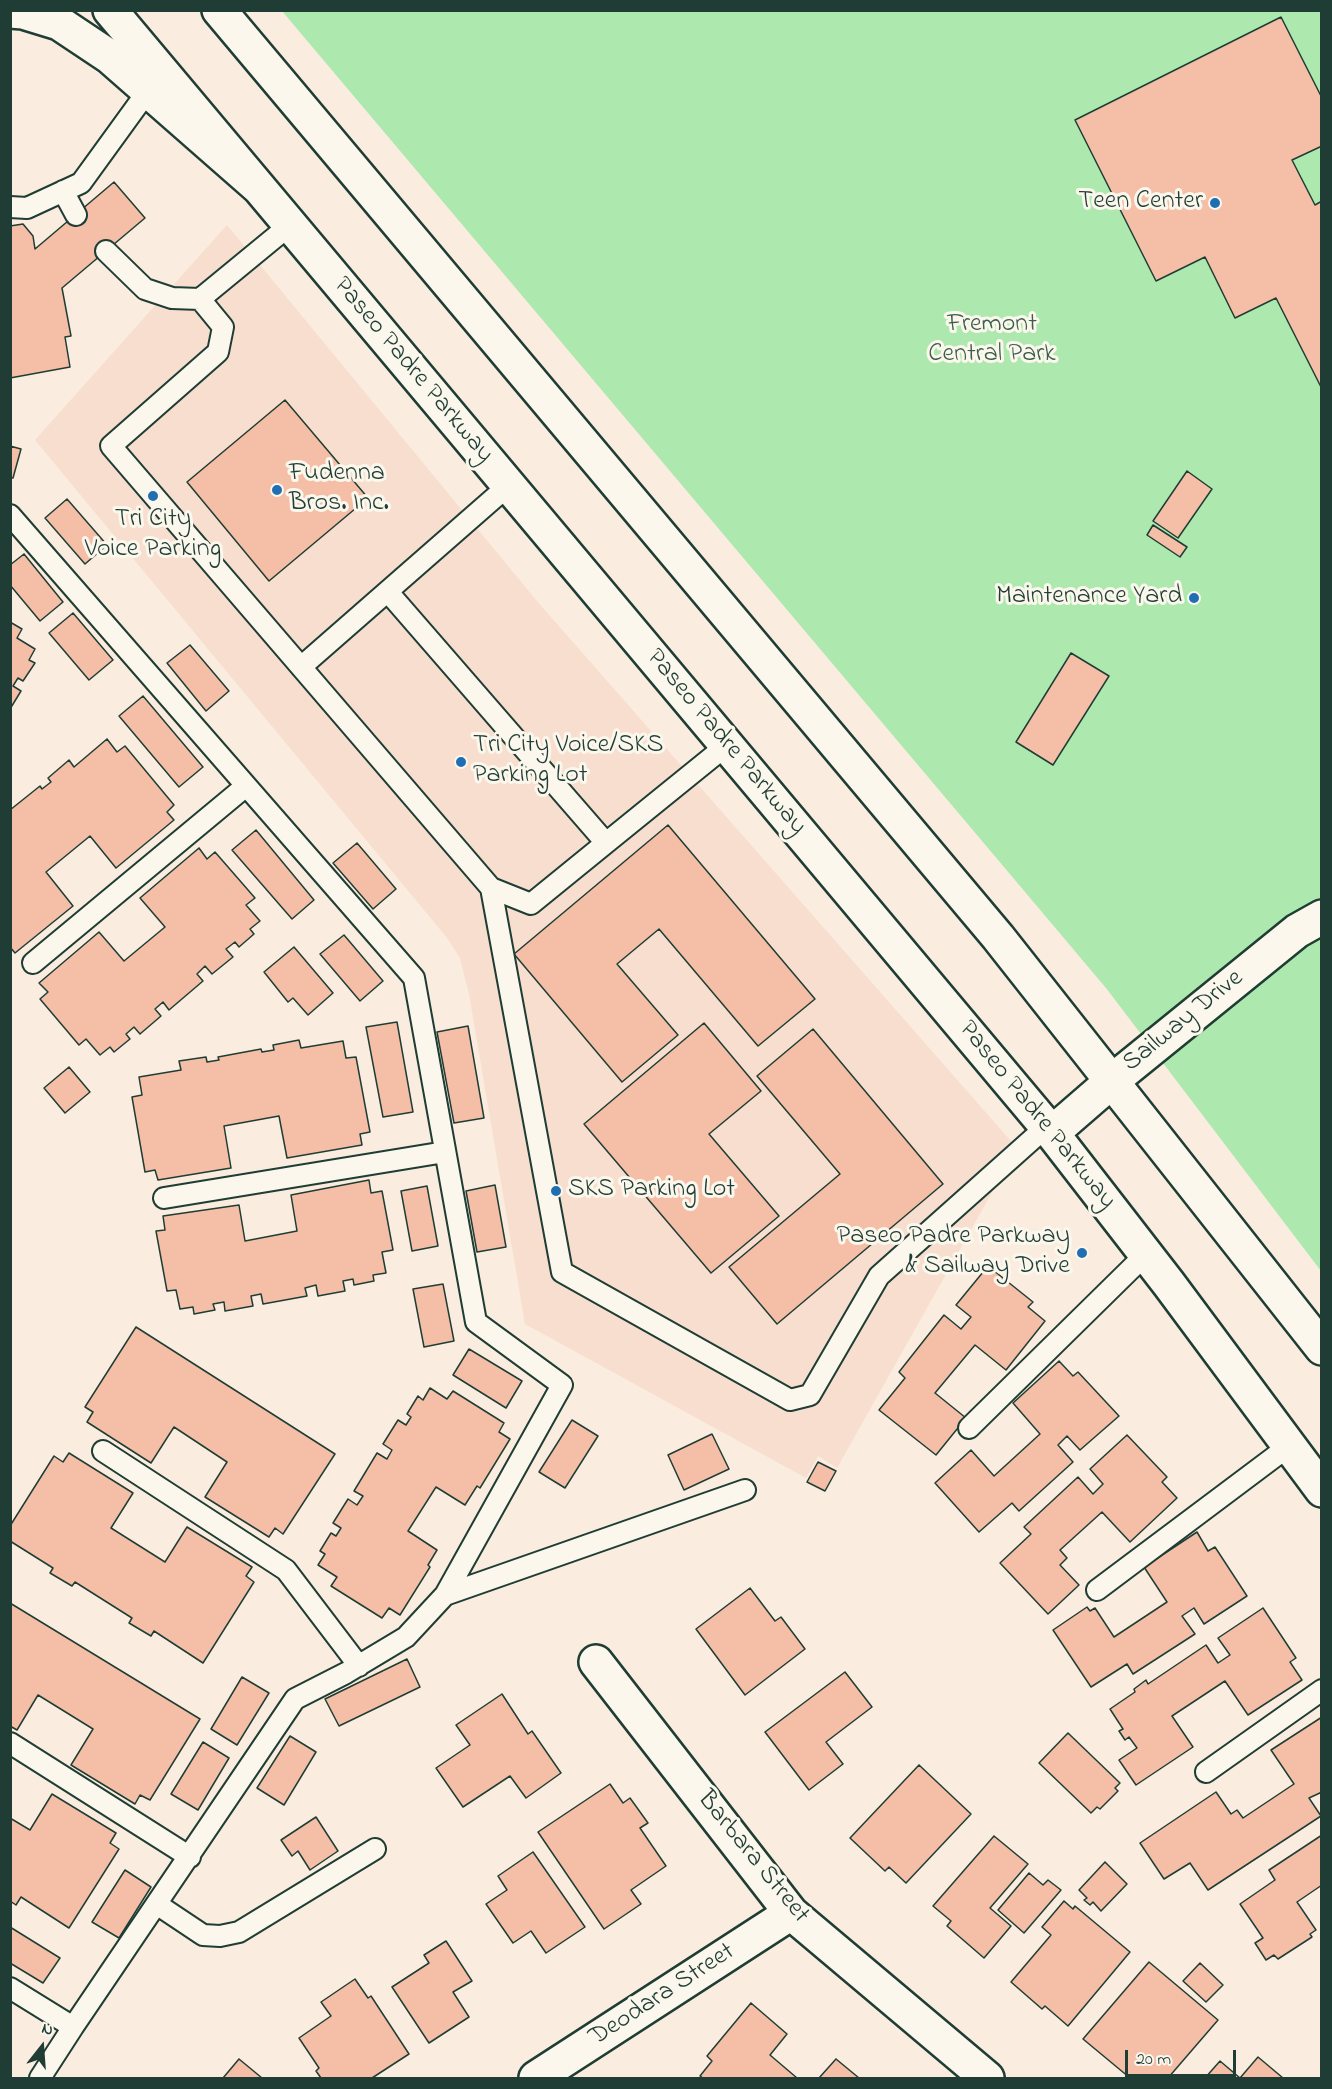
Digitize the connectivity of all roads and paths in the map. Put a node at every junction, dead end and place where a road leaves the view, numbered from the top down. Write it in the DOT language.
graph roads {
  1 [pos="110,10"];
  2 [pos="219,10"];
  3 [pos="10,12"];
  4 [pos="157,85"];
  5 [pos="63,191"];
  6 [pos="10,207"];
  7 [pos="75,215"];
  8 [pos="290,225"];
  9 [pos="106,251"];
  10 [pos="200,299"];
  11 [pos="509,485"];
  12 [pos="10,515"];
  13 [pos="388,592"];
  14 [pos="301,667"];
  15 [pos="727,745"];
  16 [pos="246,786"];
  17 [pos="606,843"];
  18 [pos="491,888"];
  19 [pos="1322,917"];
  20 [pos="33,963"];
  21 [pos="1112,1081"];
  22 [pos="1049,1130"];
  23 [pos="445,1152"];
  24 [pos="164,1198"];
  25 [pos="1146,1254"];
  26 [pos="1322,1348"];
  27 [pos="969,1428"];
  28 [pos="1289,1446"];
  29 [pos="103,1451"];
  30 [pos="745,1490"];
  31 [pos="1322,1490"];
  32 [pos="1097,1590"];
  33 [pos="446,1595"];
  34 [pos="596,1662"];
  35 [pos="359,1666"];
  36 [pos="1322,1690"];
  37 [pos="10,1743"];
  38 [pos="1206,1772"];
  39 [pos="375,1849"];
  40 [pos="190,1857"];
  41 [pos="158,1905"];
  42 [pos="791,1914"];
  43 [pos="10,1988"];
  44 [pos="74,2027"];
  45 [pos="40,2079"];
  46 [pos="536,2079"];
  47 [pos="987,2079"];
  1 -- 4 [label="main road"];
  2 -- 21 [label="main road"];
  3 -- 4 [label="main road"];
  4 -- 5 [label="lane"];
  4 -- 8 [label="main road, Paseo Padre Parkway"];
  5 -- 6 [label="lane"];
  5 -- 7 [label="lane"];
  8 -- 10 [label="lane"];
  8 -- 11 [label="main road, Paseo Padre Parkway"];
  9 -- 10 [label="lane"];
  10 -- 14 [label="lane"];
  11 -- 13 [label="lane"];
  11 -- 15 [label="main road, Paseo Padre Parkway"];
  12 -- 16 [label="lane"];
  13 -- 14 [label="lane"];
  13 -- 17 [label="lane"];
  14 -- 18 [label="lane"];
  15 -- 17 [label="lane"];
  15 -- 22 [label="main road, Paseo Padre Parkway"];
  16 -- 20 [label="lane"];
  16 -- 23 [label="lane"];
  17 -- 18 [label="lane"];
  18 -- 22 [label="lane"];
  19 -- 21 [label="main road, Sailway Drive"];
  21 -- 22 [label="main road, Sailway Drive"];
  21 -- 26 [label="main road"];
  22 -- 25 [label="main road, Paseo Padre Parkway"];
  23 -- 24 [label="lane"];
  23 -- 33 [label="lane"];
  25 -- 27 [label="lane"];
  25 -- 28 [label="main road, Paseo Padre Parkway"];
  28 -- 31 [label="main road, Paseo Padre Parkway"];
  28 -- 32 [label="lane"];
  29 -- 35 [label="lane"];
  30 -- 33 [label="lane"];
  33 -- 35 [label="lane"];
  34 -- 42 [label="main road, Barbara Street"];
  35 -- 40 [label="lane"];
  36 -- 38 [label="lane"];
  37 -- 40 [label="lane"];
  39 -- 41 [label="lane"];
  40 -- 41 [label="lane"];
  41 -- 44 [label="lane"];
  42 -- 46 [label="main road, Deodara Street"];
  42 -- 47 [label="main road, Barbara Street"];
  43 -- 44 [label="lane"];
  44 -- 45 [label="lane"];
}
